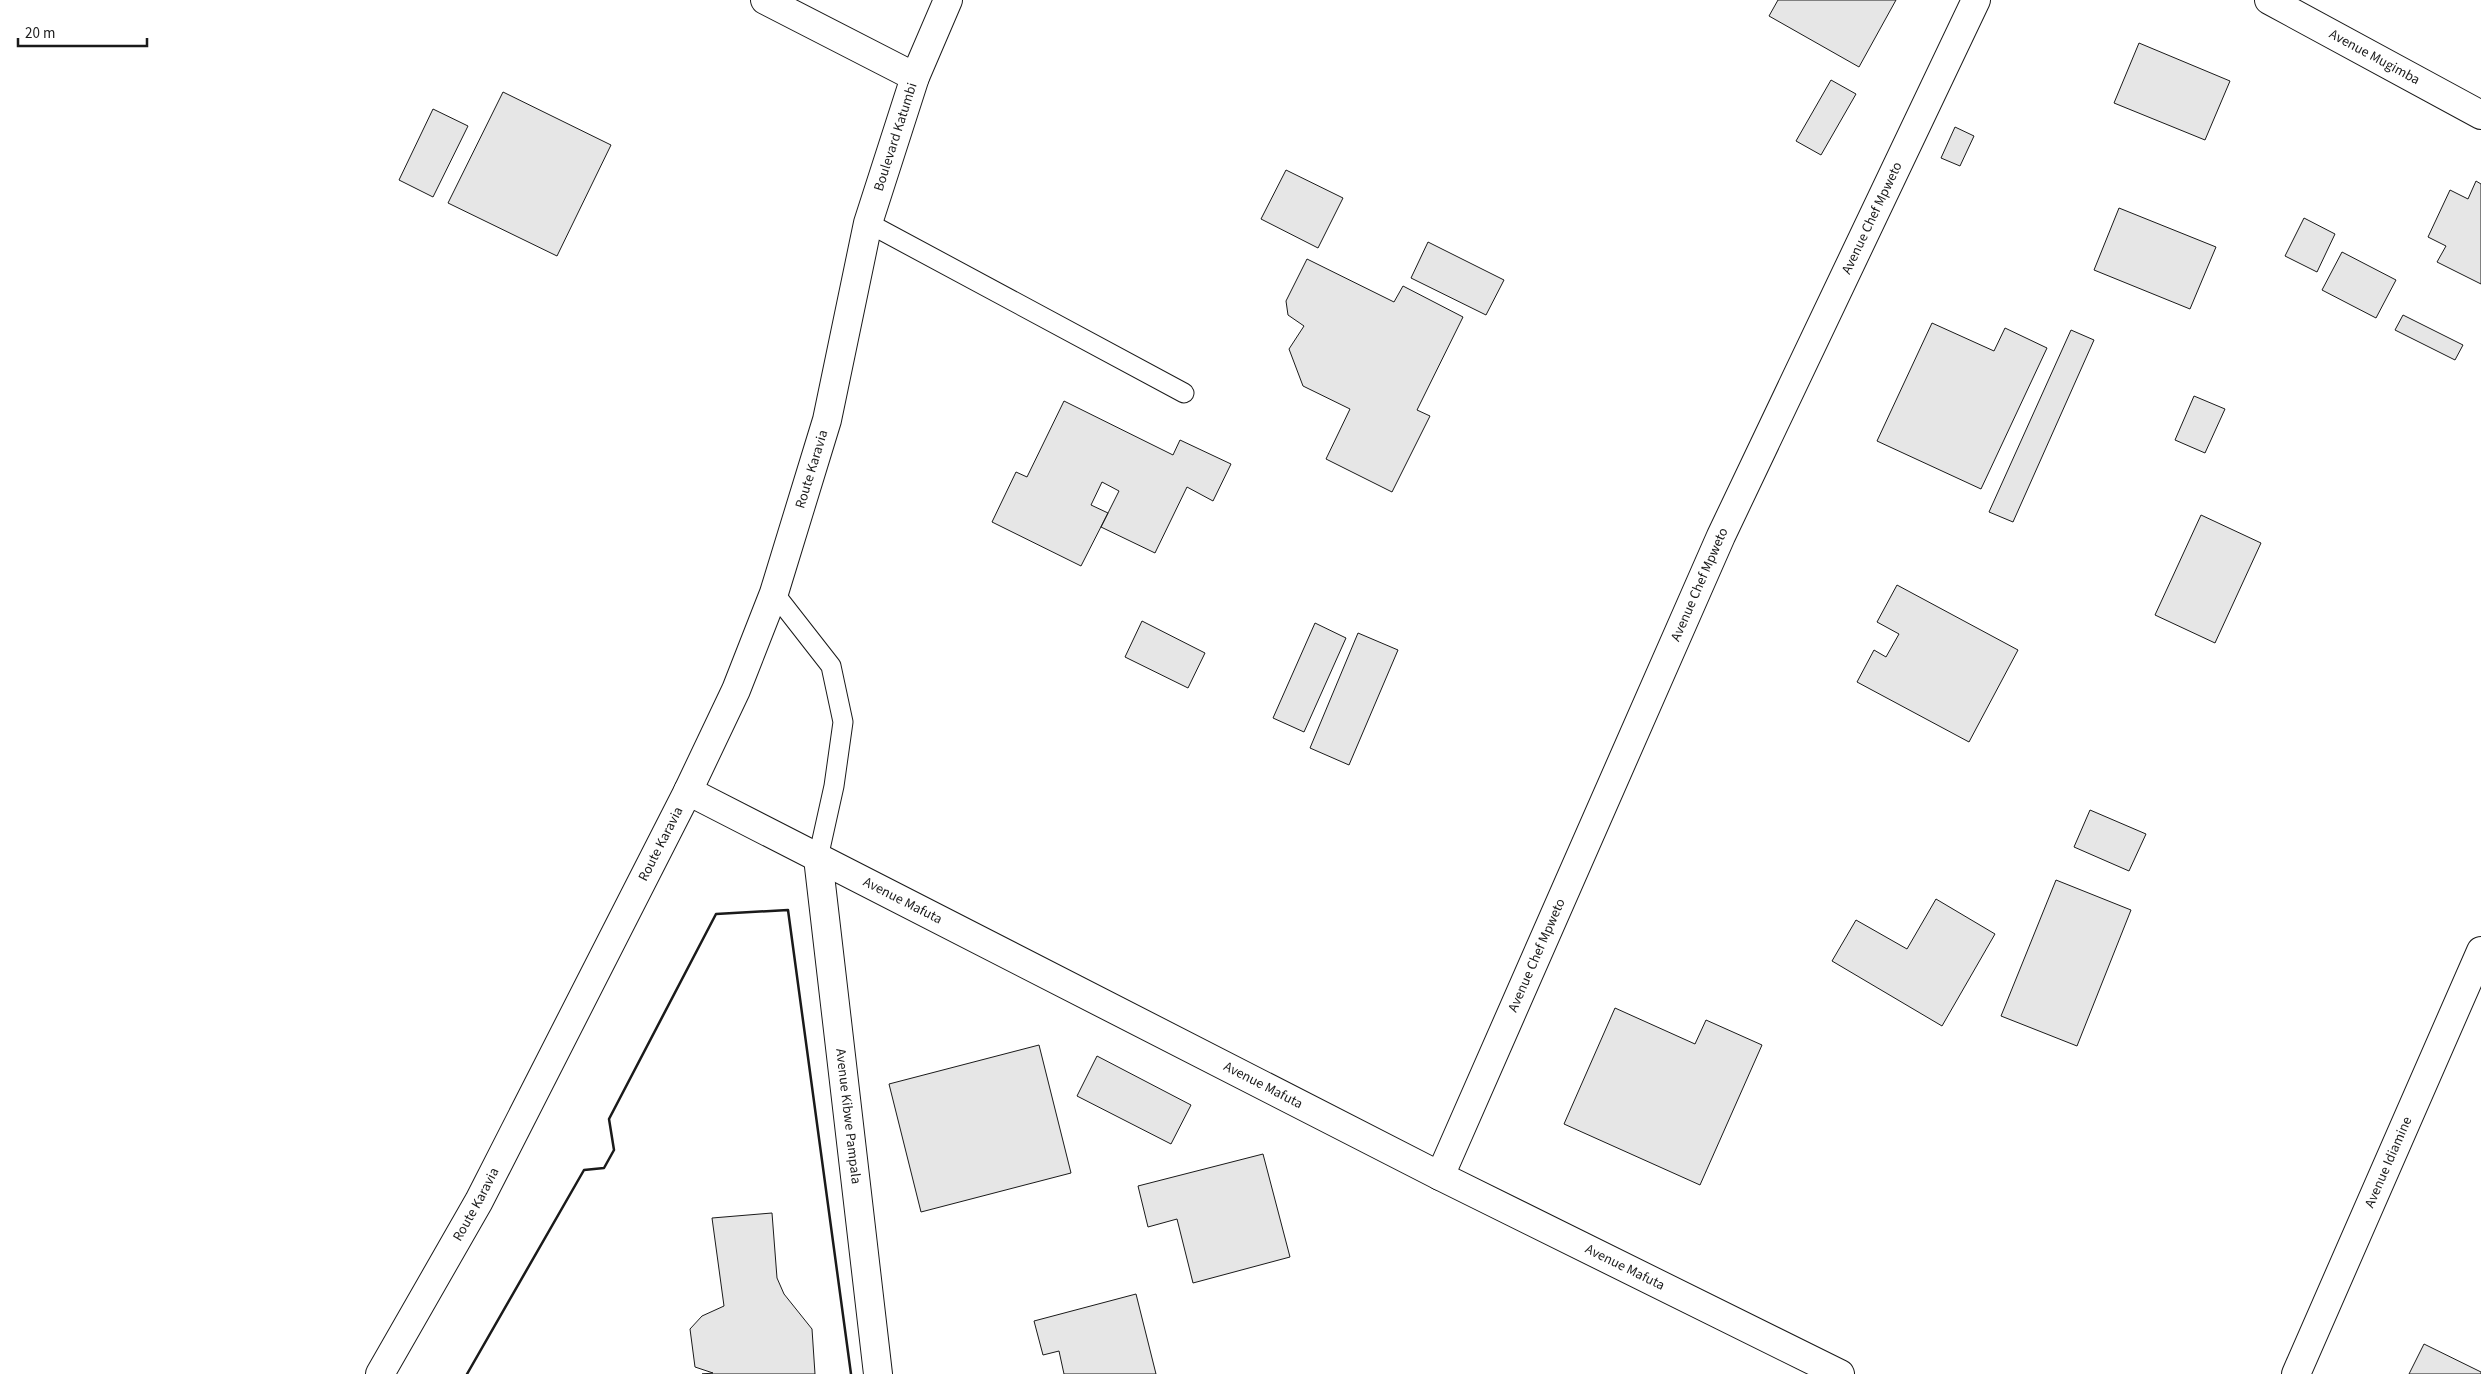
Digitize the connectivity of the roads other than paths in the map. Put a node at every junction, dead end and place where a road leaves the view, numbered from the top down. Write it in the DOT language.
graph roads {
  1 [pos="765,0"];
  2 [pos="948,0"];
  3 [pos="1976,0"];
  4 [pos="2269,0"];
  5 [pos="915,77"];
  6 [pos="2481,115"];
  7 [pos="868,223"];
  8 [pos="856,279"];
  9 [pos="1184,393"];
  10 [pos="774,593"];
  11 [pos="688,792"];
  12 [pos="818,858"];
  13 [pos="2481,951"];
  14 [pos="1440,1176"];
  15 [pos="380,1374"];
  16 [pos="878,1374"];
  17 [pos="1840,1374"];
  18 [pos="2296,1374"];
  1 -- 5 [label="street"];
  2 -- 5 [label="street, Boulevard Katumbi"];
  3 -- 14 [label="street, Avenue Chef Mpweto"];
  4 -- 6 [label="street, Avenue Mugimba"];
  5 -- 7 [label="street, Boulevard Katumbi"];
  7 -- 8 [label="street, Boulevard Katumbi"];
  7 -- 9 [label="lane"];
  8 -- 10 [label="street, Route Karavia"];
  10 -- 11 [label="street, Route Karavia"];
  10 -- 12 [label="lane"];
  11 -- 12 [label="street, Avenue Mafuta"];
  11 -- 15 [label="street, Route Karavia"];
  12 -- 14 [label="street, Avenue Mafuta"];
  12 -- 16 [label="street, Avenue Kibwe Pampala"];
  13 -- 18 [label="street, Avenue Idiamine"];
  14 -- 17 [label="street, Avenue Mafuta"];
}
